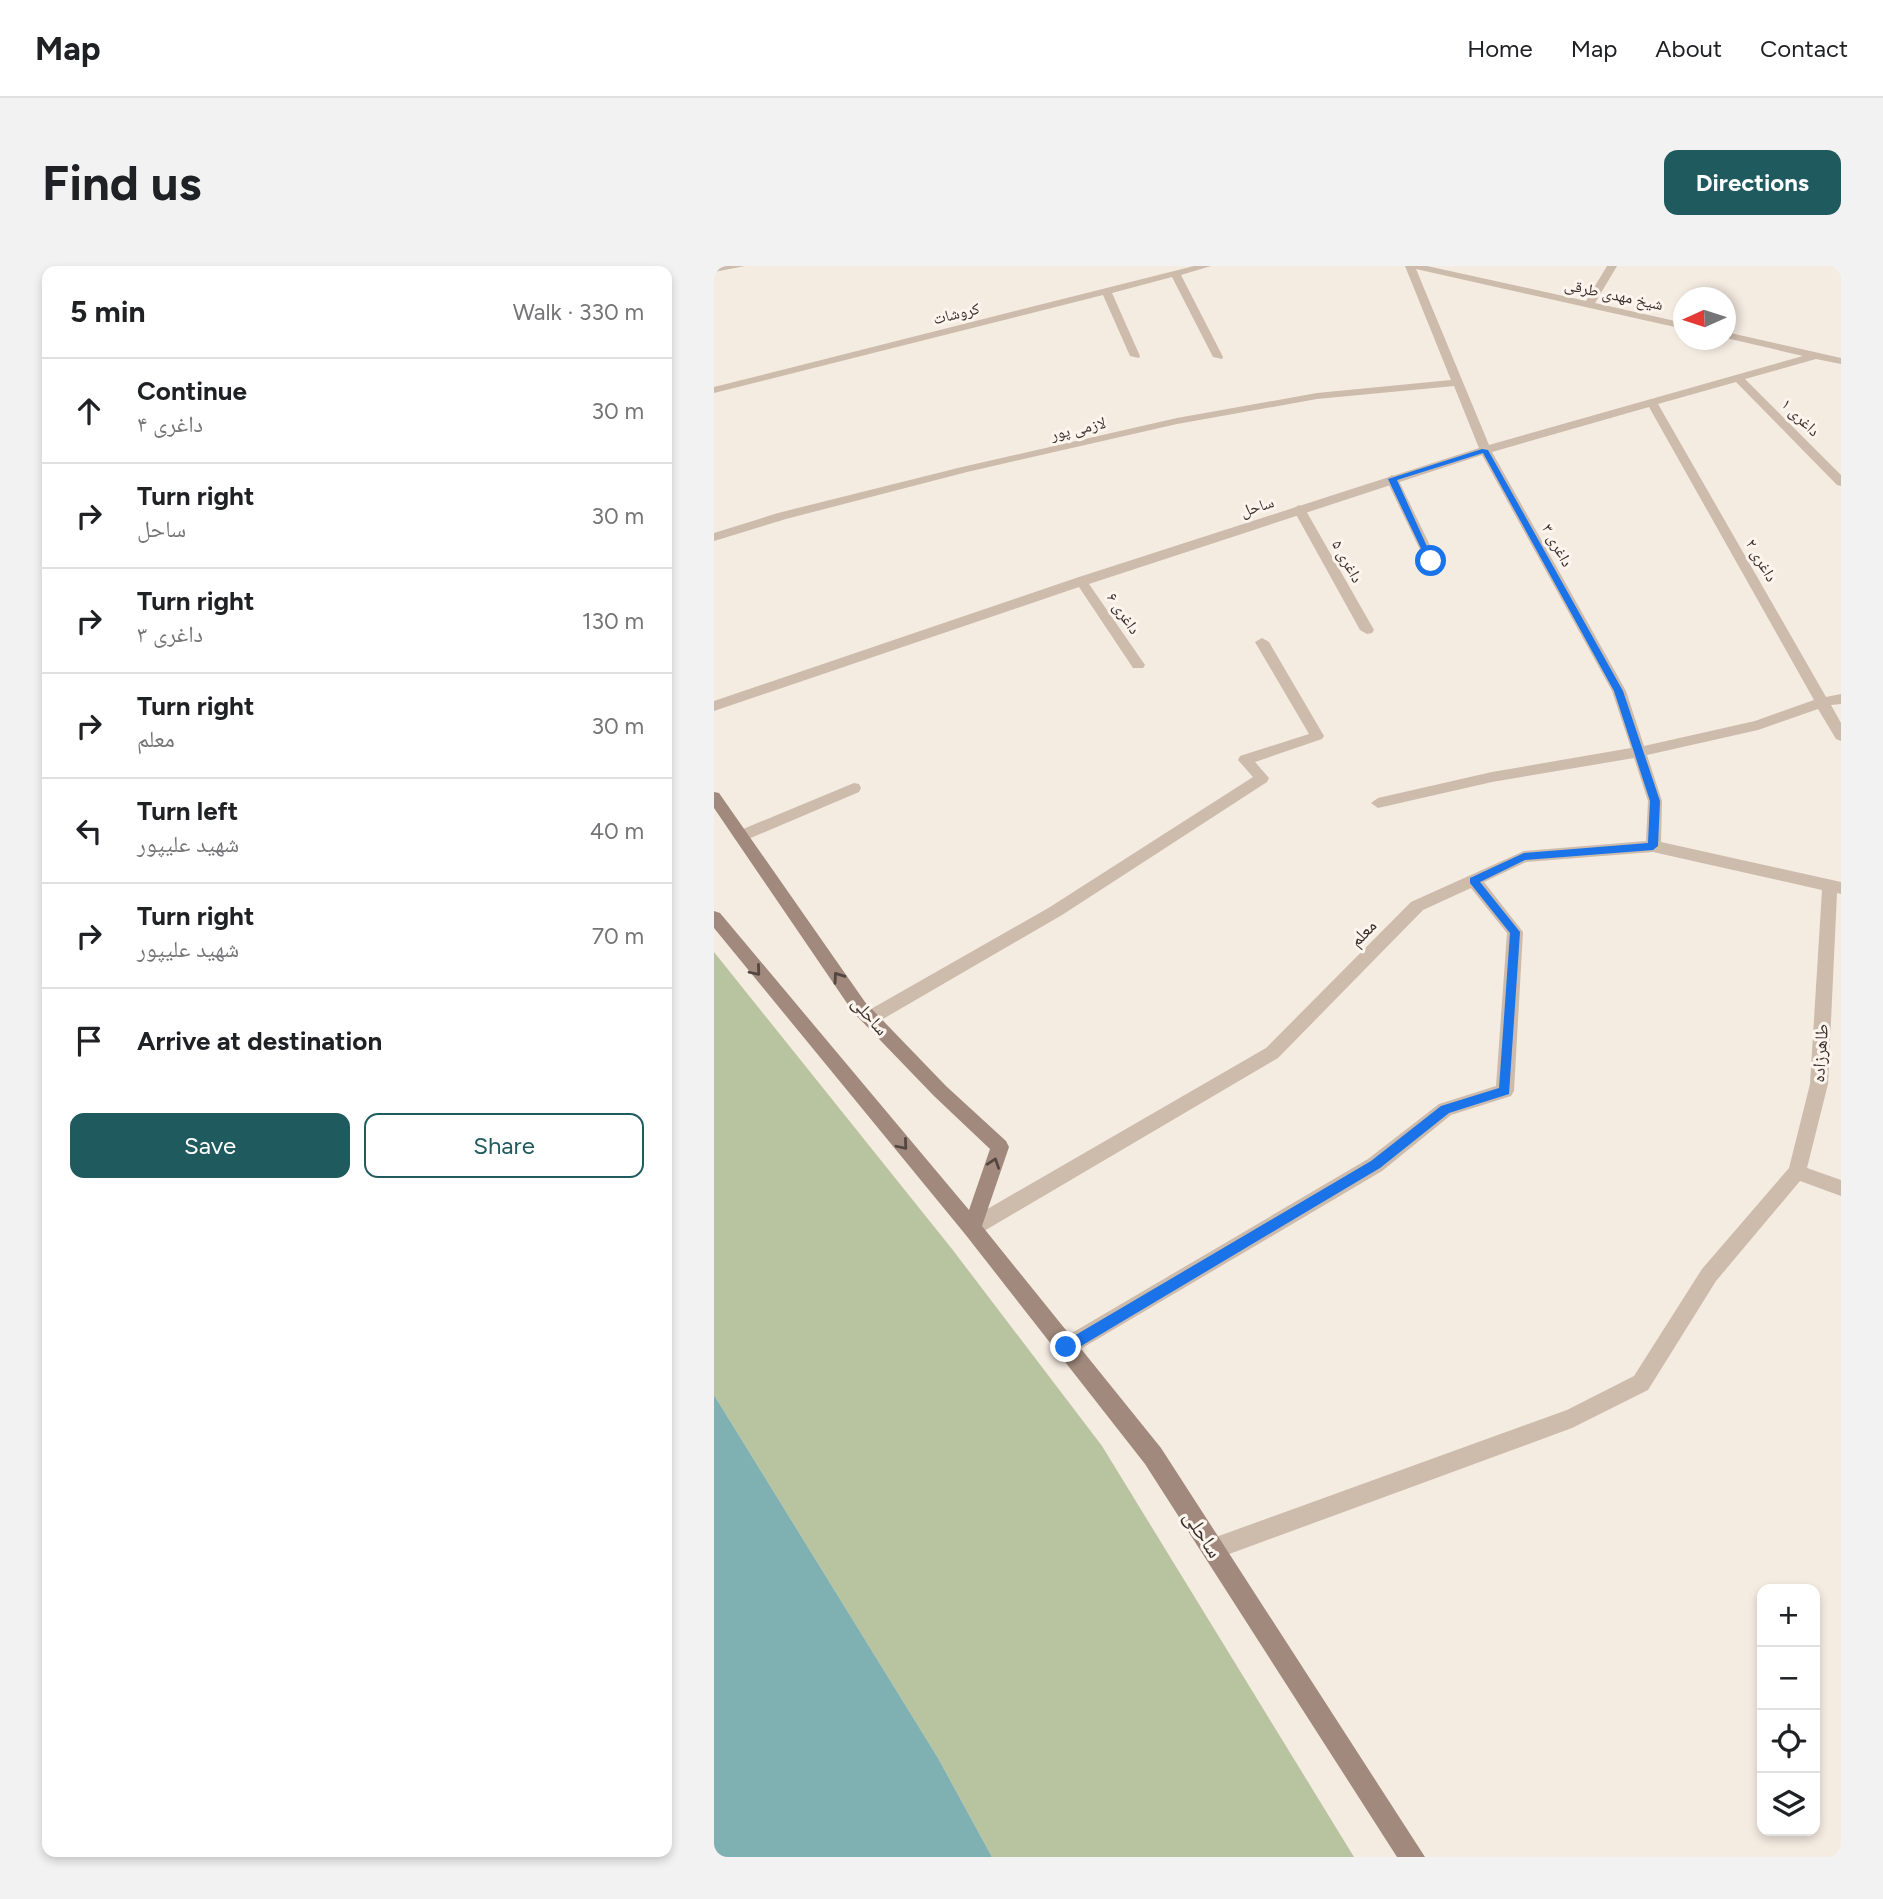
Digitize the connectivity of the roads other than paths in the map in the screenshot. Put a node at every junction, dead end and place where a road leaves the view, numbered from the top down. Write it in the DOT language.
graph roads {
  1 [pos="740,266"];
  2 [pos="1206,266"];
  3 [pos="1412,266"];
  4 [pos="1612,266"];
  5 [pos="714,270"];
  6 [pos="1175,273"];
  7 [pos="1106,291"];
  8 [pos="1589,305"];
  9 [pos="1673,324"];
  10 [pos="1736,337"];
  11 [pos="1817,355"];
  12 [pos="1135,356"];
  13 [pos="1218,357"];
  14 [pos="1841,360"];
  15 [pos="1737,377"];
  16 [pos="1455,383"];
  17 [pos="714,390"];
  18 [pos="1651,401"];
  19 [pos="1485,450"];
  20 [pos="1392,479"];
  21 [pos="1841,482"];
  22 [pos="1299,509"];
  23 [pos="714,537"];
  24 [pos="1431,561"];
  25 [pos="1081,581"];
  26 [pos="1367,630"];
  27 [pos="1262,642"];
  28 [pos="1138,665"];
  29 [pos="1841,699"];
  30 [pos="1823,702"];
  31 [pos="714,706"];
  32 [pos="1841,736"];
  33 [pos="1639,752"];
  34 [pos="854,788"];
  35 [pos="714,797"];
  36 [pos="1378,803"];
  37 [pos="741,836"];
  38 [pos="1653,846"];
  39 [pos="1474,880"];
  40 [pos="1835,887"];
  41 [pos="714,917"];
  42 [pos="870,1018"];
  43 [pos="1797,1172"];
  44 [pos="1841,1188"];
  45 [pos="972,1228"];
  46 [pos="1066,1347"];
  47 [pos="1213,1549"];
  48 [pos="1412,1857"];
  1 -- 5 [label="street"];
  2 -- 6 [label="street, کروشات"];
  3 -- 8 [label="street, شیخ مهدی طرقی"];
  3 -- 16 [label="street, داغری ۳"];
  4 -- 8 [label="street"];
  6 -- 7 [label="street, کروشات"];
  6 -- 13 [label="street"];
  7 -- 12 [label="street"];
  7 -- 17 [label="street, کروشات"];
  8 -- 9 [label="street, شیخ مهدی طرقی"];
  10 -- 11 [label="street"];
  11 -- 14 [label="street"];
  11 -- 15 [label="street, ساحل"];
  15 -- 18 [label="street, ساحل"];
  15 -- 21 [label="street, داغری ۱"];
  16 -- 19 [label="street, داغری ۳"];
  16 -- 23 [label="street, لازمی پور"];
  18 -- 19 [label="street, ساحل"];
  18 -- 30 [label="street, داغری ۲"];
  19 -- 20 [label="street, ساحل"];
  19 -- 33 [label="street, داغری ۳"];
  20 -- 22 [label="street, ساحل"];
  20 -- 24 [label="street"];
  22 -- 25 [label="street, ساحل"];
  22 -- 26 [label="street, داغری ۵"];
  25 -- 28 [label="street, داغری ۶"];
  25 -- 31 [label="street, ساحل"];
  27 -- 42 [label="street"];
  29 -- 30 [label="street"];
  30 -- 32 [label="street, داغری ۲"];
  30 -- 33 [label="street"];
  33 -- 36 [label="street"];
  33 -- 38 [label="street, داغری ۳"];
  34 -- 37 [label="street"];
  35 -- 37 [label="main road, ساحلی"];
  42 -- 37 [label="main road, ساحلی, one-way"];
  38 -- 39 [label="street, معلم"];
  38 -- 40 [label="street, معلم"];
  39 -- 45 [label="street, معلم"];
  39 -- 46 [label="street"];
  40 -- 43 [label="street, طاهرزاده"];
  41 -- 45 [label="main road, ساحلی, one-way"];
  45 -- 42 [label="main road, ساحلی, one-way"];
  43 -- 44 [label="street"];
  43 -- 47 [label="street"];
  45 -- 46 [label="main road, ساحلی"];
  46 -- 47 [label="main road, ساحلی"];
  47 -- 48 [label="main road, ساحلی"];
}
